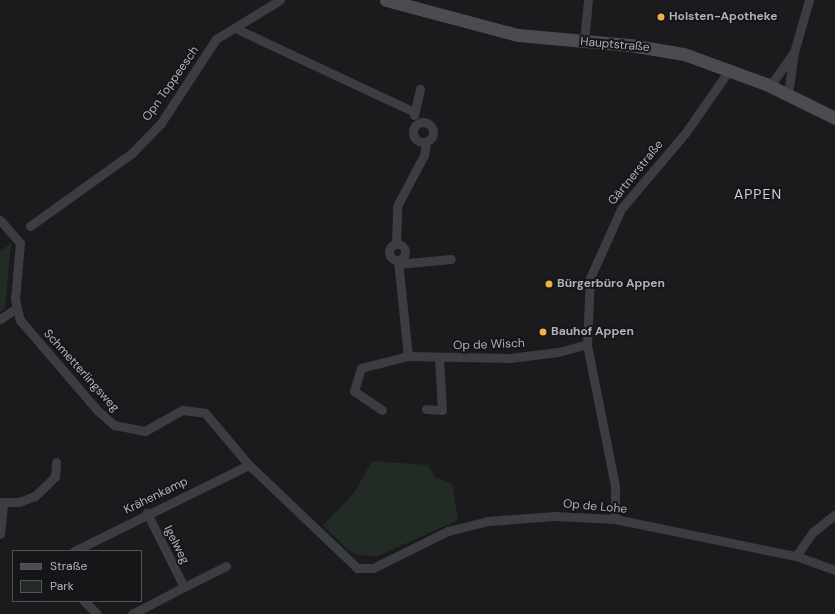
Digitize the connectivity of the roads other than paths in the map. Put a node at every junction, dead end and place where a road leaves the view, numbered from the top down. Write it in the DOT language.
graph roads {
  1 [pos="280,0"];
  2 [pos="386,0"];
  3 [pos="588,0"];
  4 [pos="809,0"];
  5 [pos="235,28"];
  6 [pos="584,42"];
  7 [pos="794,52"];
  8 [pos="730,69"];
  9 [pos="770,86"];
  10 [pos="420,89"];
  11 [pos="788,94"];
  12 [pos="412,111"];
  13 [pos="835,118"];
  14 [pos="418,123"];
  15 [pos="426,142"];
  16 [pos="0,220"];
  17 [pos="30,226"];
  18 [pos="451,258"];
  19 [pos="398,262"];
  20 [pos="16,309"];
  21 [pos="0,319"];
  22 [pos="587,344"];
  23 [pos="408,356"];
  24 [pos="439,359"];
  25 [pos="382,410"];
  26 [pos="426,410"];
  27 [pos="56,462"];
  28 [pos="249,465"];
  29 [pos="2,503"];
  30 [pos="147,513"];
  31 [pos="835,514"];
  32 [pos="615,519"];
  33 [pos="0,534"];
  34 [pos="76,550"];
  35 [pos="796,556"];
  36 [pos="226,566"];
  37 [pos="357,568"];
  38 [pos="835,570"];
  39 [pos="184,587"];
  40 [pos="85,602"];
  41 [pos="98,614"];
  42 [pos="132,614"];
  1 -- 5 [label="street, Opn Toppeesch"];
  2 -- 6 [label="main road, Hauptstraße"];
  3 -- 6 [label="street"];
  4 -- 7 [label="street"];
  5 -- 12 [label="street"];
  5 -- 17 [label="street, Opn Toppeesch"];
  6 -- 8 [label="main road, Hauptstraße"];
  7 -- 9 [label="street"];
  7 -- 11 [label="street"];
  8 -- 9 [label="main road, Hauptstraße"];
  8 -- 22 [label="street, Gärtnerstraße"];
  9 -- 11 [label="main road, Hauptstraße"];
  10 -- 12 [label="street"];
  11 -- 13 [label="main road, Hauptstraße"];
  12 -- 14 [label="street"];
  14 -- 15 [label="street"];
  14 -- 15 [label="street"];
  15 -- 19 [label="street"];
  16 -- 20 [label="street"];
  18 -- 19 [label="street"];
  19 -- 23 [label="street"];
  20 -- 21 [label="street"];
  20 -- 28 [label="street, Schmetterlingsweg"];
  22 -- 24 [label="street, Op de Wisch"];
  22 -- 32 [label="street, Gärtnerstraße"];
  23 -- 24 [label="street, Op de Wisch"];
  23 -- 25 [label="street, Op de Wisch"];
  24 -- 26 [label="street, Op de Wisch"];
  27 -- 29 [label="street"];
  28 -- 30 [label="street, Krähenkamp"];
  28 -- 37 [label="street, Schmetterlingsweg"];
  29 -- 33 [label="street"];
  30 -- 34 [label="street, Krähenkamp"];
  30 -- 39 [label="street, Igelweg"];
  31 -- 35 [label="street"];
  32 -- 35 [label="street, Op de Lohe"];
  32 -- 37 [label="street, Op de Lohe"];
  35 -- 38 [label="street, Op de Lohe"];
  36 -- 39 [label="street"];
  39 -- 42 [label="street"];
  40 -- 41 [label="street"];
}
